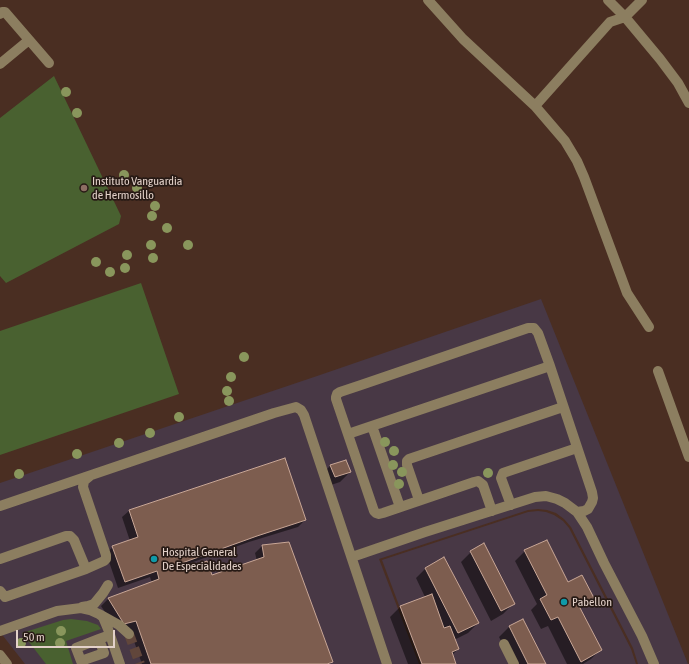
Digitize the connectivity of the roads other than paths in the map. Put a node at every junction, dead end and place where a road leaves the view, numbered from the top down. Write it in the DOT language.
graph roads {
  1 [pos="428,0"];
  2 [pos="642,0"];
  3 [pos="612,2"];
  4 [pos="0,14"];
  5 [pos="625,18"];
  6 [pos="610,22"];
  7 [pos="29,40"];
  8 [pos="49,63"];
  9 [pos="0,64"];
  10 [pos="689,103"];
  11 [pos="535,106"];
  12 [pos="648,327"];
  13 [pos="550,366"];
  14 [pos="658,371"];
  15 [pos="563,407"];
  16 [pos="372,426"];
  17 [pos="348,434"];
  18 [pos="577,448"];
  19 [pos="689,457"];
  20 [pos="90,476"];
  21 [pos="73,481"];
  22 [pos="84,487"];
  23 [pos="419,500"];
  24 [pos="510,505"];
  25 [pos="0,506"];
  26 [pos="400,507"];
  27 [pos="492,511"];
  28 [pos="578,512"];
  29 [pos="352,557"];
  30 [pos="0,559"];
  31 [pos="86,569"];
  32 [pos="108,585"];
  33 [pos="0,592"];
  34 [pos="80,608"];
  35 [pos="99,614"];
  36 [pos="0,631"];
  37 [pos="129,634"];
  38 [pos="110,636"];
  39 [pos="99,639"];
  40 [pos="504,644"];
  41 [pos="0,655"];
  42 [pos="8,664"];
  43 [pos="120,664"];
  44 [pos="388,664"];
  45 [pos="514,664"];
  46 [pos="654,664"];
  1 -- 11 [label="street"];
  2 -- 5 [label="street"];
  3 -- 5 [label="street"];
  3 -- 6 [label="street"];
  4 -- 7 [label="street"];
  5 -- 6 [label="street"];
  5 -- 10 [label="street"];
  6 -- 11 [label="street"];
  7 -- 8 [label="street"];
  7 -- 9 [label="street"];
  11 -- 12 [label="street"];
  13 -- 15 [label="street"];
  13 -- 16 [label="street"];
  13 -- 17 [label="street"];
  14 -- 19 [label="street"];
  15 -- 18 [label="street"];
  15 -- 23 [label="street"];
  16 -- 17 [label="street"];
  16 -- 26 [label="street"];
  17 -- 26 [label="street"];
  18 -- 24 [label="street"];
  18 -- 28 [label="street"];
  20 -- 21 [label="street"];
  20 -- 22 [label="street"];
  20 -- 29 [label="street"];
  21 -- 22 [label="street"];
  21 -- 25 [label="street"];
  22 -- 31 [label="street"];
  23 -- 26 [label="street"];
  23 -- 27 [label="street"];
  24 -- 27 [label="street"];
  24 -- 28 [label="street"];
  27 -- 29 [label="street"];
  28 -- 46 [label="street"];
  29 -- 44 [label="street"];
  30 -- 31 [label="street"];
  31 -- 33 [label="street"];
  32 -- 34 [label="street"];
  34 -- 35 [label="street"];
  34 -- 36 [label="street"];
  35 -- 37 [label="street"];
  35 -- 38 [label="street"];
  38 -- 39 [label="street"];
  38 -- 43 [label="street"];
  40 -- 45 [label="street"];
  41 -- 42 [label="street"];
}
